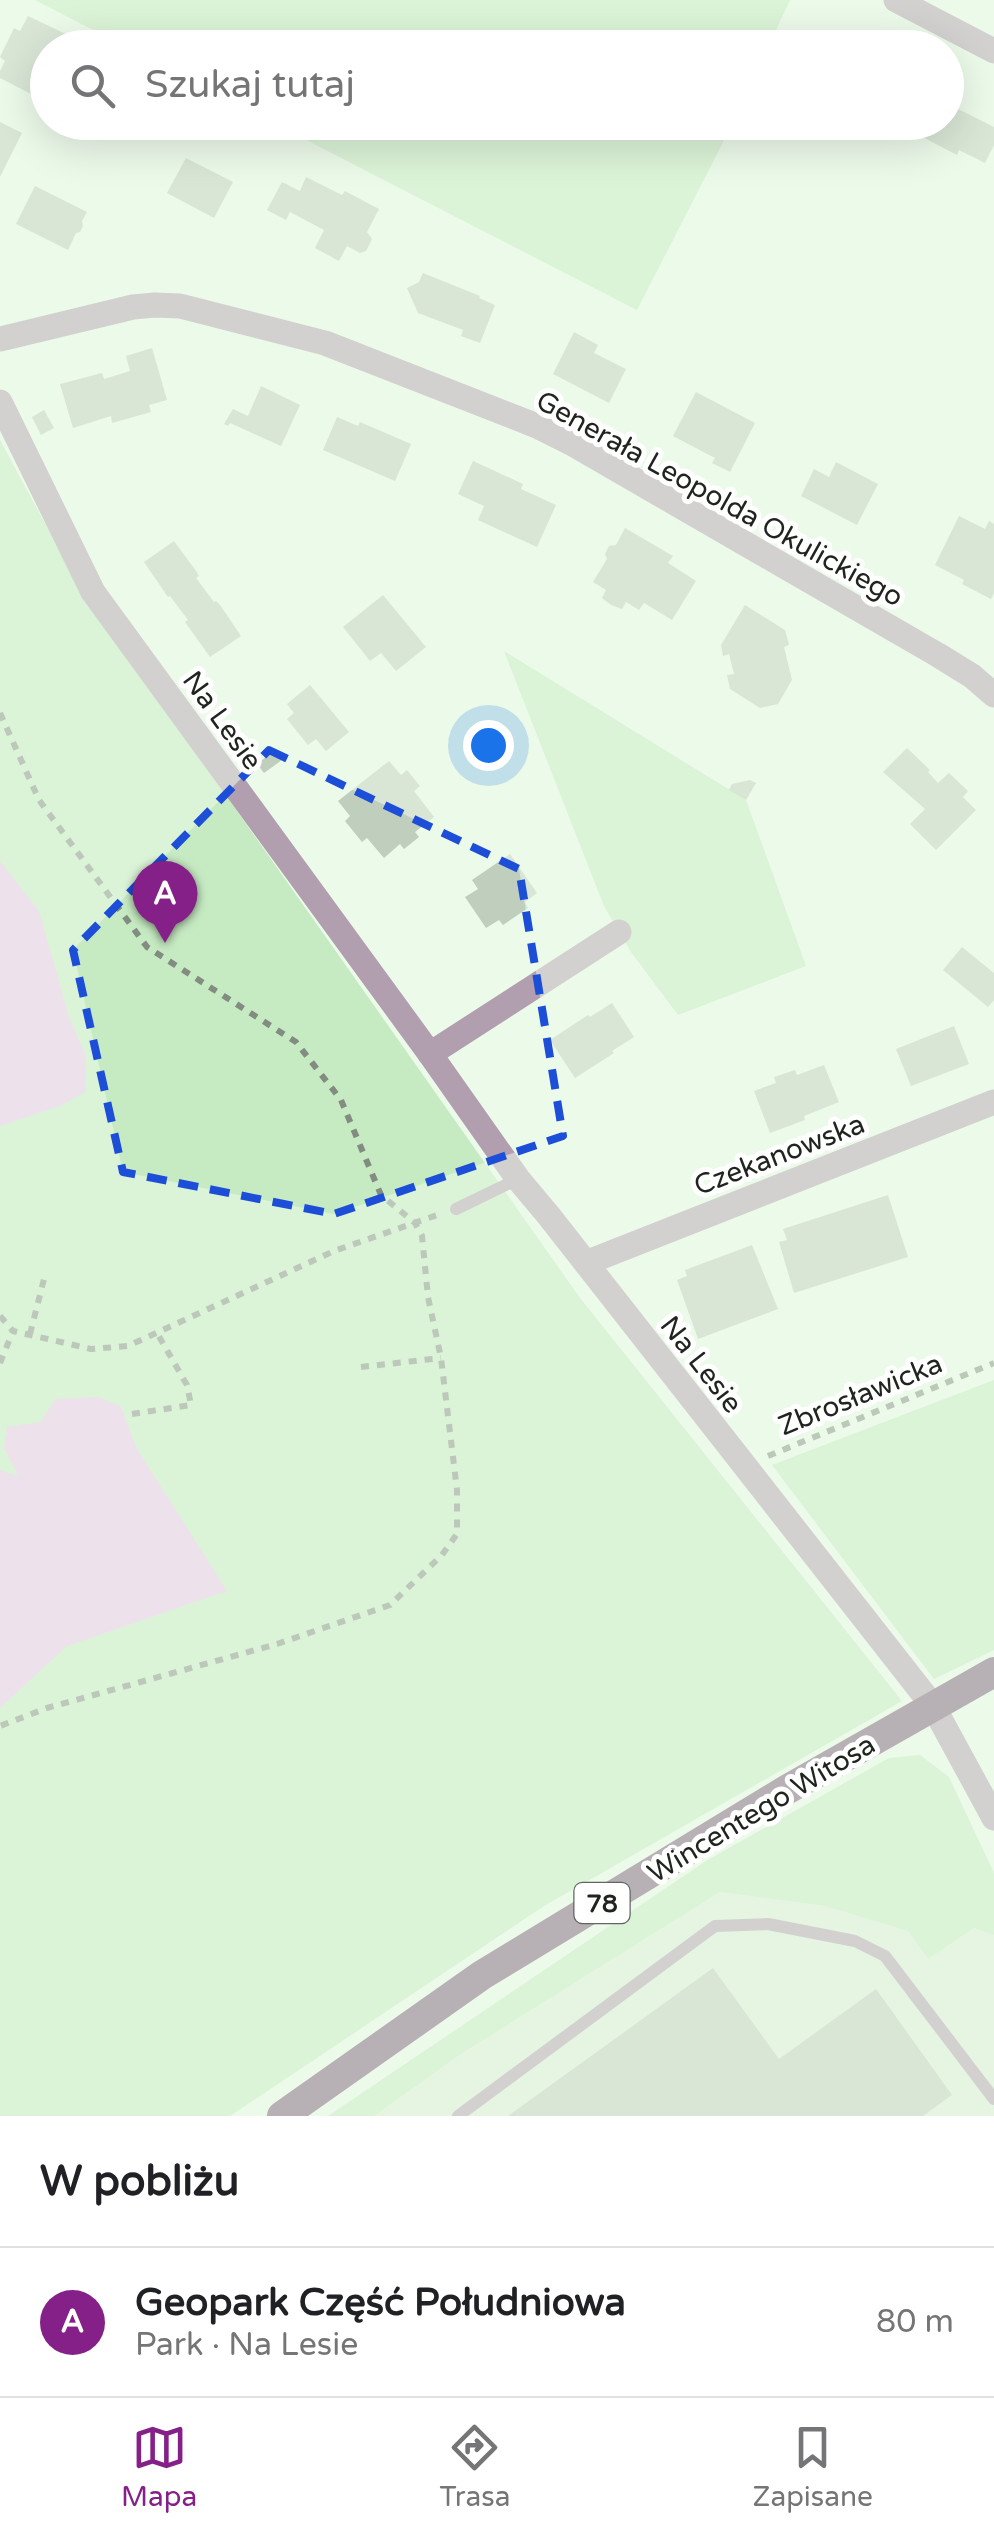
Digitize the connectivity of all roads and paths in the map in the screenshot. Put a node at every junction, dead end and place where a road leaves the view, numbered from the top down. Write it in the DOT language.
graph roads {
  1 [pos="896,0"];
  2 [pos="954,30"];
  3 [pos="964,35"];
  4 [pos="994,51"];
  5 [pos="0,339"];
  6 [pos="0,402"];
  7 [pos="994,695"];
  8 [pos="0,713"];
  9 [pos="619,932"];
  10 [pos="430,1054"];
  11 [pos="994,1102"];
  12 [pos="518,1179"];
  13 [pos="456,1208"];
  14 [pos="414,1223"];
  15 [pos="586,1263"];
  16 [pos="44,1279"];
  17 [pos="0,1316"];
  18 [pos="13,1331"];
  19 [pos="157,1333"];
  20 [pos="30,1334"];
  21 [pos="441,1358"];
  22 [pos="0,1363"];
  23 [pos="994,1363"];
  24 [pos="361,1367"];
  25 [pos="132,1414"];
  26 [pos="744,1466"];
  27 [pos="994,1672"];
  28 [pos="933,1706"];
  29 [pos="0,1726"];
  30 [pos="994,1818"];
  31 [pos="994,2098"];
  32 [pos="282,2116"];
  33 [pos="458,2116"];
  1 -- 2 [label="street"];
  3 -- 4 [label="street"];
  5 -- 7 [label="street, Generała Leopolda Okulickiego"];
  6 -- 10 [label="street, Na Lesie"];
  8 -- 14 [label="path"];
  9 -- 10 [label="street"];
  10 -- 12 [label="street, Na Lesie"];
  11 -- 15 [label="street, Czekanowska"];
  12 -- 13 [label="lane"];
  12 -- 15 [label="street, Na Lesie"];
  13 -- 14 [label="path"];
  14 -- 19 [label="path"];
  14 -- 21 [label="path"];
  15 -- 26 [label="street, Na Lesie"];
  16 -- 20 [label="path"];
  17 -- 18 [label="path"];
  18 -- 20 [label="path"];
  18 -- 22 [label="path"];
  19 -- 20 [label="path"];
  19 -- 25 [label="path"];
  21 -- 24 [label="path"];
  21 -- 29 [label="path"];
  23 -- 26 [label="path, Zbrosławicka"];
  26 -- 28 [label="street, Na Lesie"];
  27 -- 28 [label="main road, Wincentego Witosa / 78"];
  28 -- 30 [label="street, Na Lesie"];
  28 -- 32 [label="main road, Wincentego Witosa / 78"];
  31 -- 33 [label="lane"];
}
